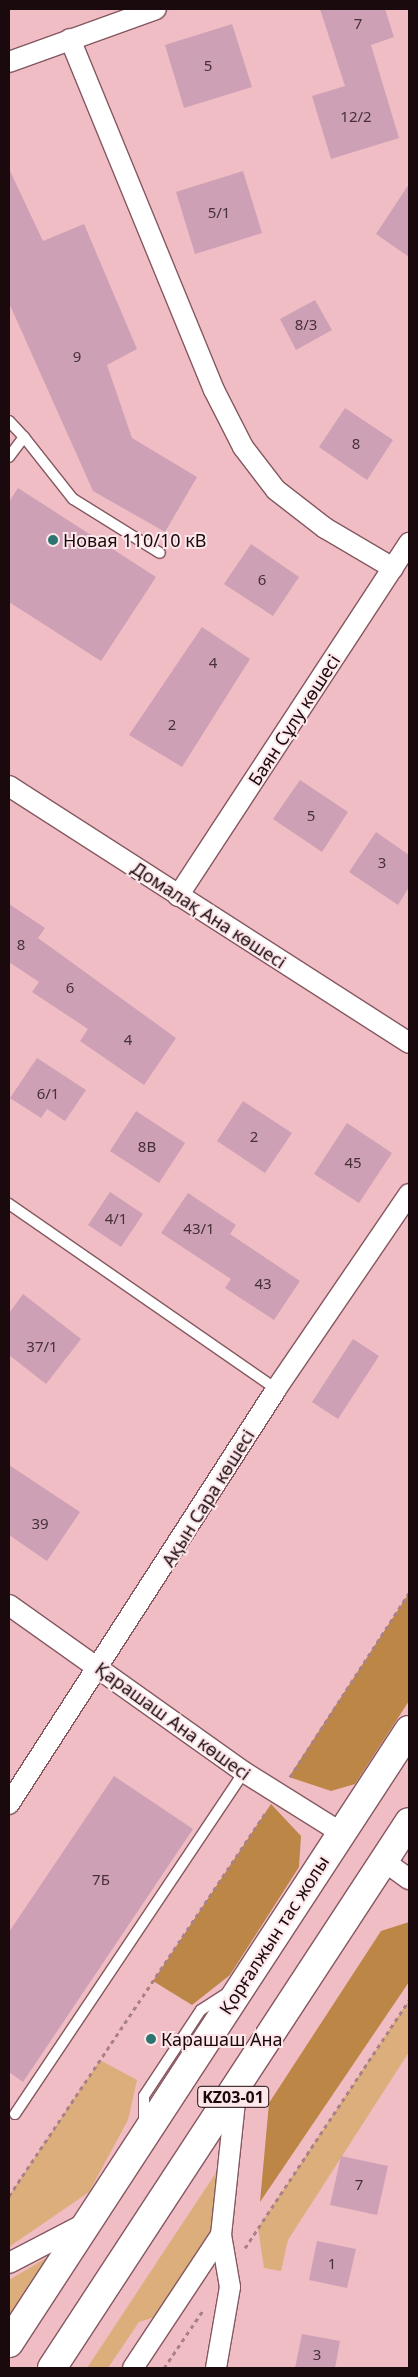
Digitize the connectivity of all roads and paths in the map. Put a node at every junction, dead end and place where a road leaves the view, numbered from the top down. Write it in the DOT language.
graph roads {
  1 [pos="156,9"];
  2 [pos="70,39"];
  3 [pos="9,62"];
  4 [pos="9,421"];
  5 [pos="24,437"];
  6 [pos="9,457"];
  7 [pos="409,543"];
  8 [pos="160,553"];
  9 [pos="393,568"];
  10 [pos="9,786"];
  11 [pos="178,896"];
  12 [pos="409,1043"];
  13 [pos="409,1194"];
  14 [pos="9,1204"];
  15 [pos="276,1389"];
  16 [pos="409,1593"];
  17 [pos="9,1605"];
  18 [pos="100,1668"];
  19 [pos="409,1730"];
  20 [pos="244,1772"];
  21 [pos="278,1795"];
  22 [pos="9,1804"];
  23 [pos="409,1822"];
  24 [pos="340,1832"];
  25 [pos="384,1861"];
  26 [pos="409,1879"];
  27 [pos="409,2000"];
  28 [pos="236,2093"];
  29 [pos="15,2114"];
  30 [pos="9,2196"];
  31 [pos="89,2221"];
  32 [pos="258,2228"];
  33 [pos="221,2235"];
  34 [pos="9,2263"];
  35 [pos="207,2304"];
  36 [pos="9,2343"];
  37 [pos="52,2368"];
  38 [pos="133,2368"];
  39 [pos="164,2368"];
  40 [pos="216,2368"];
  1 -- 2 [label="street"];
  2 -- 3 [label="street"];
  2 -- 9 [label="street"];
  4 -- 5 [label="lane"];
  5 -- 6 [label="lane"];
  5 -- 8 [label="lane"];
  7 -- 9 [label="street, Баян Сұлу көшесі"];
  9 -- 11 [label="street, Баян Сұлу көшесі"];
  10 -- 11 [label="street, Домалақ Ана көшесі"];
  11 -- 12 [label="street, Домалақ Ана көшесі"];
  13 -- 15 [label="street, Ақын Сара көшесі"];
  14 -- 15 [label="lane"];
  15 -- 18 [label="street, Ақын Сара көшесі"];
  16 -- 21 [label="path"];
  17 -- 18 [label="street, Қарашаш Ана көшесі"];
  18 -- 20 [label="street, Қарашаш Ана көшесі"];
  18 -- 22 [label="street, Ақын Сара көшесі"];
  19 -- 24 [label="main road, Қорғалжын тас жолы / KZ03-01"];
  20 -- 21 [label="street, Қарашаш Ана көшесі"];
  20 -- 29 [label="lane"];
  21 -- 24 [label="street, Қарашаш Ана көшесі"];
  21 -- 30 [label="path"];
  23 -- 25 [label="main road, KZ03-01"];
  24 -- 31 [label="main road, Қорғалжын тас жолы / KZ03-01"];
  25 -- 26 [label="street"];
  25 -- 28 [label="main road, KZ03-01"];
  27 -- 32 [label="path"];
  28 -- 33 [label="street"];
  28 -- 37 [label="main road, KZ03-01"];
  31 -- 34 [label="street"];
  31 -- 36 [label="main road, Қорғалжын тас жолы / KZ03-01"];
  33 -- 38 [label="street"];
  33 -- 40 [label="street"];
  35 -- 39 [label="path"];
}
